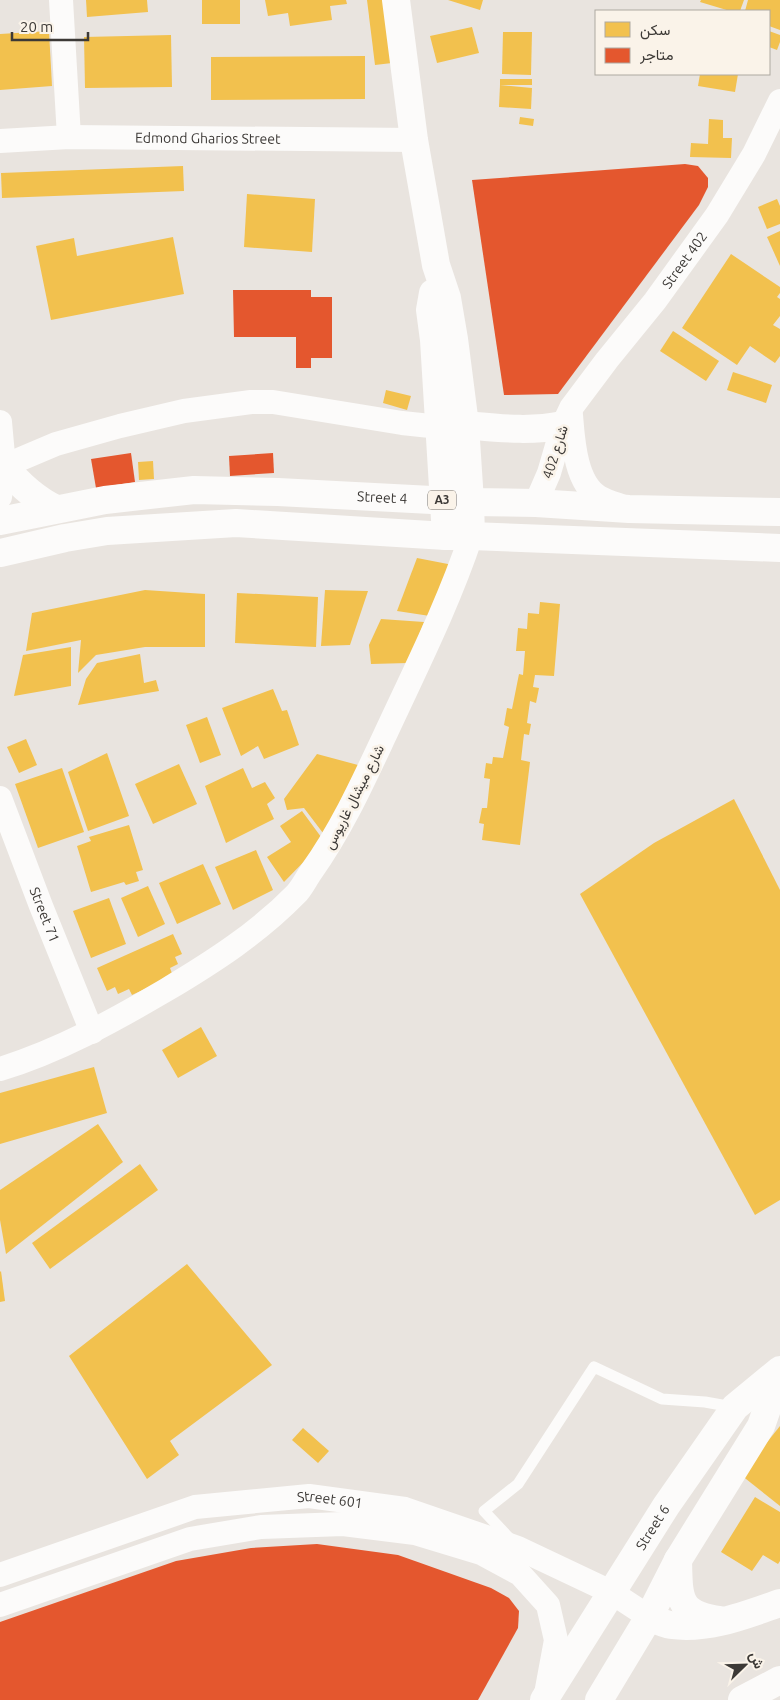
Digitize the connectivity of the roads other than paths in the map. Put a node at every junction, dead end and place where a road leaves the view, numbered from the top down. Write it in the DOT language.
graph roads {
  1 [pos="61,0"];
  2 [pos="396,0"];
  3 [pos="780,101"];
  4 [pos="69,137"];
  5 [pos="414,140"];
  6 [pos="0,141"];
  7 [pos="567,417"];
  8 [pos="0,422"];
  9 [pos="452,426"];
  10 [pos="4,466"];
  11 [pos="0,497"];
  12 [pos="458,501"];
  13 [pos="536,503"];
  14 [pos="56,509"];
  15 [pos="629,509"];
  16 [pos="780,512"];
  17 [pos="0,521"];
  18 [pos="458,536"];
  19 [pos="780,548"];
  20 [pos="0,553"];
  21 [pos="0,798"];
  22 [pos="92,1032"];
  23 [pos="0,1069"];
  24 [pos="780,1370"];
  25 [pos="735,1407"];
  26 [pos="518,1548"];
  27 [pos="678,1560"];
  28 [pos="0,1575"];
  29 [pos="611,1592"];
  30 [pos="780,1603"];
  31 [pos="0,1605"];
  32 [pos="649,1617"];
  33 [pos="727,1621"];
  34 [pos="780,1680"];
  35 [pos="544,1699"];
  36 [pos="599,1700"];
  37 [pos="742,1700"];
  1 -- 4 [label="street"];
  2 -- 5 [label="main road"];
  3 -- 7 [label="street, Street 402"];
  4 -- 5 [label="street, Edmond Gharios Street"];
  4 -- 6 [label="street, Edmond Gharios Street"];
  5 -- 9 [label="main road"];
  7 -- 9 [label="main road"];
  7 -- 13 [label="street, شارع 402"];
  7 -- 15 [label="street, شارع 402"];
  8 -- 10 [label="street"];
  9 -- 10 [label="street"];
  9 -- 12 [label="main road"];
  10 -- 11 [label="street"];
  10 -- 14 [label="main road"];
  12 -- 13 [label="main road, Street 4 / A3"];
  12 -- 14 [label="main road, Street 4 / A3"];
  12 -- 18 [label="main road"];
  13 -- 15 [label="main road, Street 4 / A3"];
  14 -- 17 [label="main road, A3"];
  15 -- 16 [label="main road, Street 4 / A3"];
  18 -- 19 [label="main road"];
  18 -- 20 [label="main road"];
  18 -- 22 [label="street, شارع ميشال غاريوس"];
  21 -- 22 [label="street, Street 71"];
  22 -- 23 [label="street, شارع ميشال غاريوس"];
  24 -- 25 [label="main road, Street 6"];
  24 -- 27 [label="main road, Street 6"];
  25 -- 26 [label="lane"];
  25 -- 29 [label="main road, Street 6"];
  26 -- 28 [label="street, Street 601"];
  26 -- 29 [label="street, Street 601"];
  27 -- 32 [label="main road, Street 6"];
  27 -- 33 [label="main road"];
  29 -- 32 [label="street, Street 601"];
  29 -- 35 [label="main road, Street 6"];
  30 -- 33 [label="main road"];
  31 -- 35 [label="street, Street 601"];
  32 -- 33 [label="main road"];
  32 -- 36 [label="main road, Street 6"];
  34 -- 37 [label="main road"];
}
